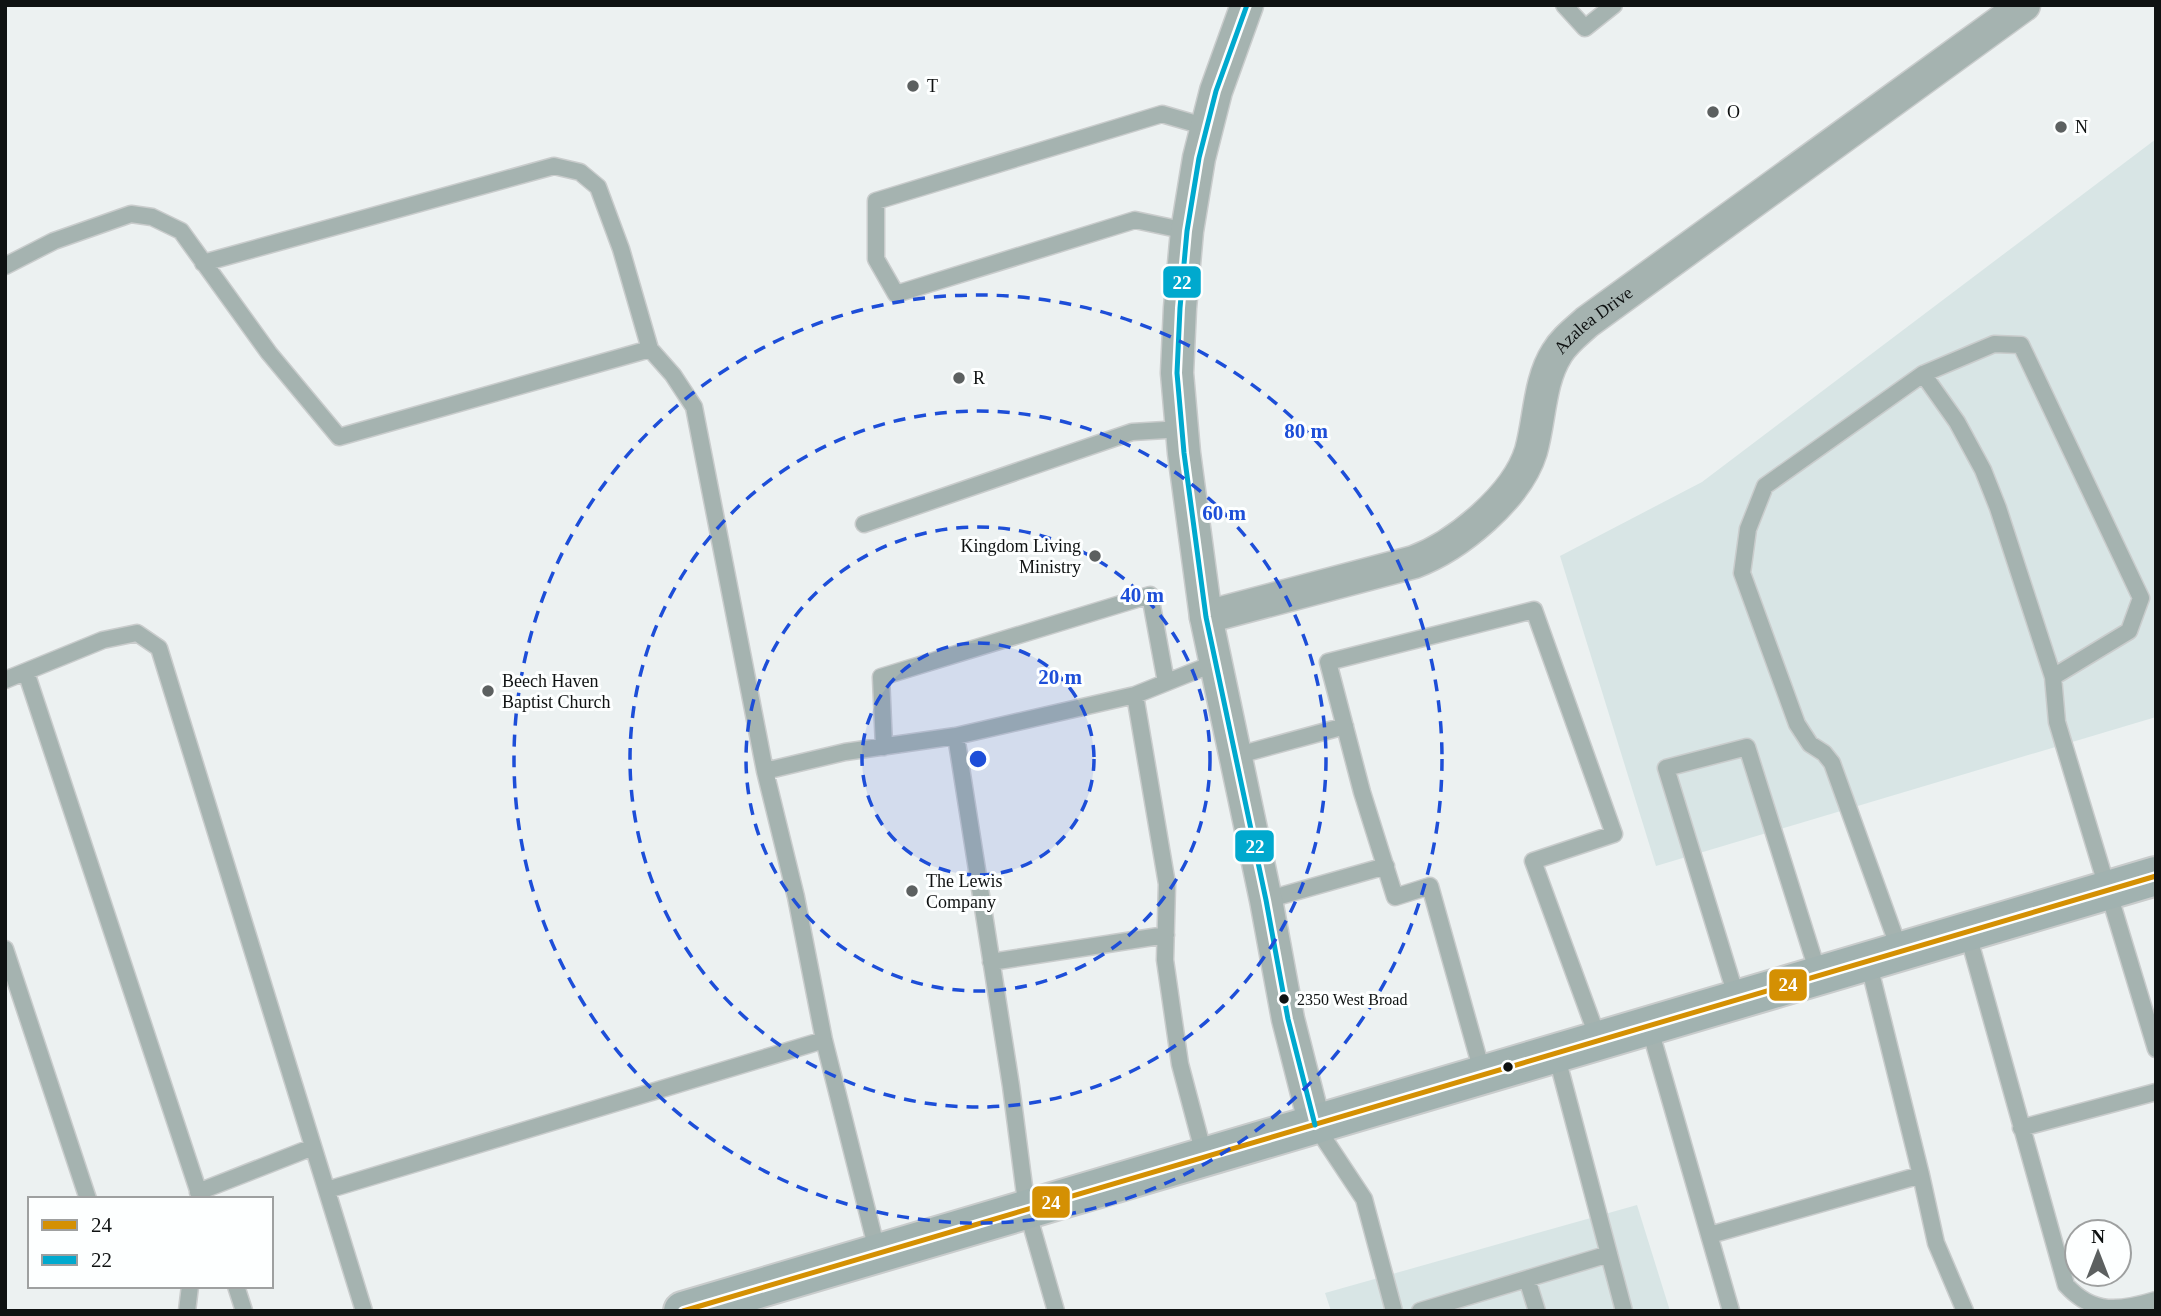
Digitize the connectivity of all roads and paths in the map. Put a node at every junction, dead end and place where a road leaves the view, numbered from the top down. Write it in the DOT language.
graph roads {
  1 [pos="1247,5"];
  2 [pos="1564,5"];
  3 [pos="1614,5"];
  4 [pos="2024,5"];
  5 [pos="1207,127"];
  6 [pos="1187,231"];
  7 [pos="202,263"];
  8 [pos="5,266"];
  9 [pos="650,349"];
  10 [pos="1923,374"];
  11 [pos="1182,429"];
  12 [pos="864,524"];
  13 [pos="2148,598"];
  14 [pos="1206,617"];
  15 [pos="1215,663"];
  16 [pos="26,671"];
  17 [pos="2053,677"];
  18 [pos="5,680"];
  19 [pos="1166,682"];
  20 [pos="1135,695"];
  21 [pos="1345,726"];
  22 [pos="956,736"];
  23 [pos="884,747"];
  24 [pos="1235,756"];
  25 [pos="765,771"];
  26 [pos="1386,866"];
  27 [pos="2156,876"];
  28 [pos="2108,890"];
  29 [pos="1266,900"];
  30 [pos="1967,931"];
  31 [pos="1166,934"];
  32 [pos="5,949"];
  33 [pos="1884,956"];
  34 [pos="991,962"];
  35 [pos="1819,976"];
  36 [pos="1737,999"];
  37 [pos="1649,1026"];
  38 [pos="824,1040"];
  39 [pos="1599,1041"];
  40 [pos="2156,1049"];
  41 [pos="1556,1054"];
  42 [pos="1483,1075"];
  43 [pos="2156,1092"];
  44 [pos="1315,1125"];
  45 [pos="2021,1128"];
  46 [pos="313,1147"];
  47 [pos="1205,1158"];
  48 [pos="1921,1175"];
  49 [pos="327,1191"];
  50 [pos="199,1195"];
  51 [pos="87,1197"];
  52 [pos="1027,1210"];
  53 [pos="1710,1236"];
  54 [pos="878,1254"];
  55 [pos="1609,1254"];
  56 [pos="1527,1279"];
  57 [pos="190,1288"];
  58 [pos="237,1288"];
  59 [pos="2156,1300"];
  60 [pos="187,1311"];
  61 [pos="244,1311"];
  62 [pos="364,1311"];
  63 [pos="683,1311"];
  64 [pos="1056,1311"];
  65 [pos="1394,1311"];
  66 [pos="1420,1311"];
  67 [pos="1537,1311"];
  68 [pos="1624,1311"];
  69 [pos="1731,1311"];
  70 [pos="1965,1311"];
  1 -- 5 [label="street"];
  2 -- 3 [label="lane"];
  4 -- 14 [label="street, Azalea Drive"];
  5 -- 6 [label="street"];
  5 -- 6 [label="lane"];
  6 -- 11 [label="street"];
  7 -- 8 [label="lane"];
  7 -- 9 [label="lane"];
  7 -- 9 [label="lane"];
  9 -- 25 [label="lane"];
  10 -- 13 [label="lane"];
  10 -- 17 [label="lane"];
  10 -- 33 [label="lane"];
  11 -- 12 [label="lane"];
  11 -- 14 [label="street"];
  13 -- 17 [label="lane"];
  14 -- 15 [label="street"];
  15 -- 19 [label="lane"];
  15 -- 24 [label="street"];
  16 -- 18 [label="lane"];
  16 -- 46 [label="lane"];
  16 -- 50 [label="lane"];
  17 -- 28 [label="lane"];
  19 -- 20 [label="lane"];
  19 -- 23 [label="lane"];
  20 -- 22 [label="lane"];
  20 -- 31 [label="lane"];
  21 -- 24 [label="lane"];
  21 -- 26 [label="lane"];
  21 -- 39 [label="lane"];
  22 -- 23 [label="lane"];
  22 -- 34 [label="lane"];
  23 -- 25 [label="lane"];
  24 -- 29 [label="street"];
  25 -- 38 [label="lane"];
  26 -- 29 [label="lane"];
  26 -- 42 [label="lane"];
  27 -- 28 [label="main road"];
  28 -- 30 [label="main road"];
  28 -- 40 [label="lane"];
  29 -- 44 [label="street"];
  30 -- 33 [label="main road"];
  30 -- 45 [label="lane"];
  31 -- 34 [label="lane"];
  31 -- 47 [label="lane"];
  32 -- 51 [label="lane"];
  33 -- 35 [label="main road"];
  33 -- 48 [label="lane"];
  34 -- 52 [label="lane"];
  35 -- 36 [label="main road"];
  35 -- 36 [label="lane"];
  36 -- 37 [label="main road"];
  37 -- 39 [label="main road"];
  37 -- 53 [label="lane"];
  38 -- 49 [label="lane"];
  38 -- 54 [label="lane"];
  39 -- 41 [label="main road"];
  41 -- 42 [label="main road"];
  41 -- 55 [label="lane"];
  42 -- 44 [label="main road"];
  43 -- 45 [label="lane"];
  44 -- 47 [label="main road"];
  44 -- 65 [label="lane"];
  45 -- 59 [label="lane"];
  46 -- 49 [label="lane"];
  46 -- 50 [label="lane"];
  47 -- 52 [label="main road"];
  48 -- 53 [label="lane"];
  48 -- 70 [label="lane"];
  49 -- 62 [label="lane"];
  52 -- 54 [label="main road"];
  52 -- 64 [label="lane"];
  53 -- 69 [label="lane"];
  54 -- 63 [label="main road"];
  55 -- 56 [label="lane"];
  55 -- 68 [label="lane"];
  56 -- 66 [label="lane"];
  56 -- 67 [label="lane"];
  57 -- 60 [label="lane"];
  58 -- 61 [label="lane"];
}
